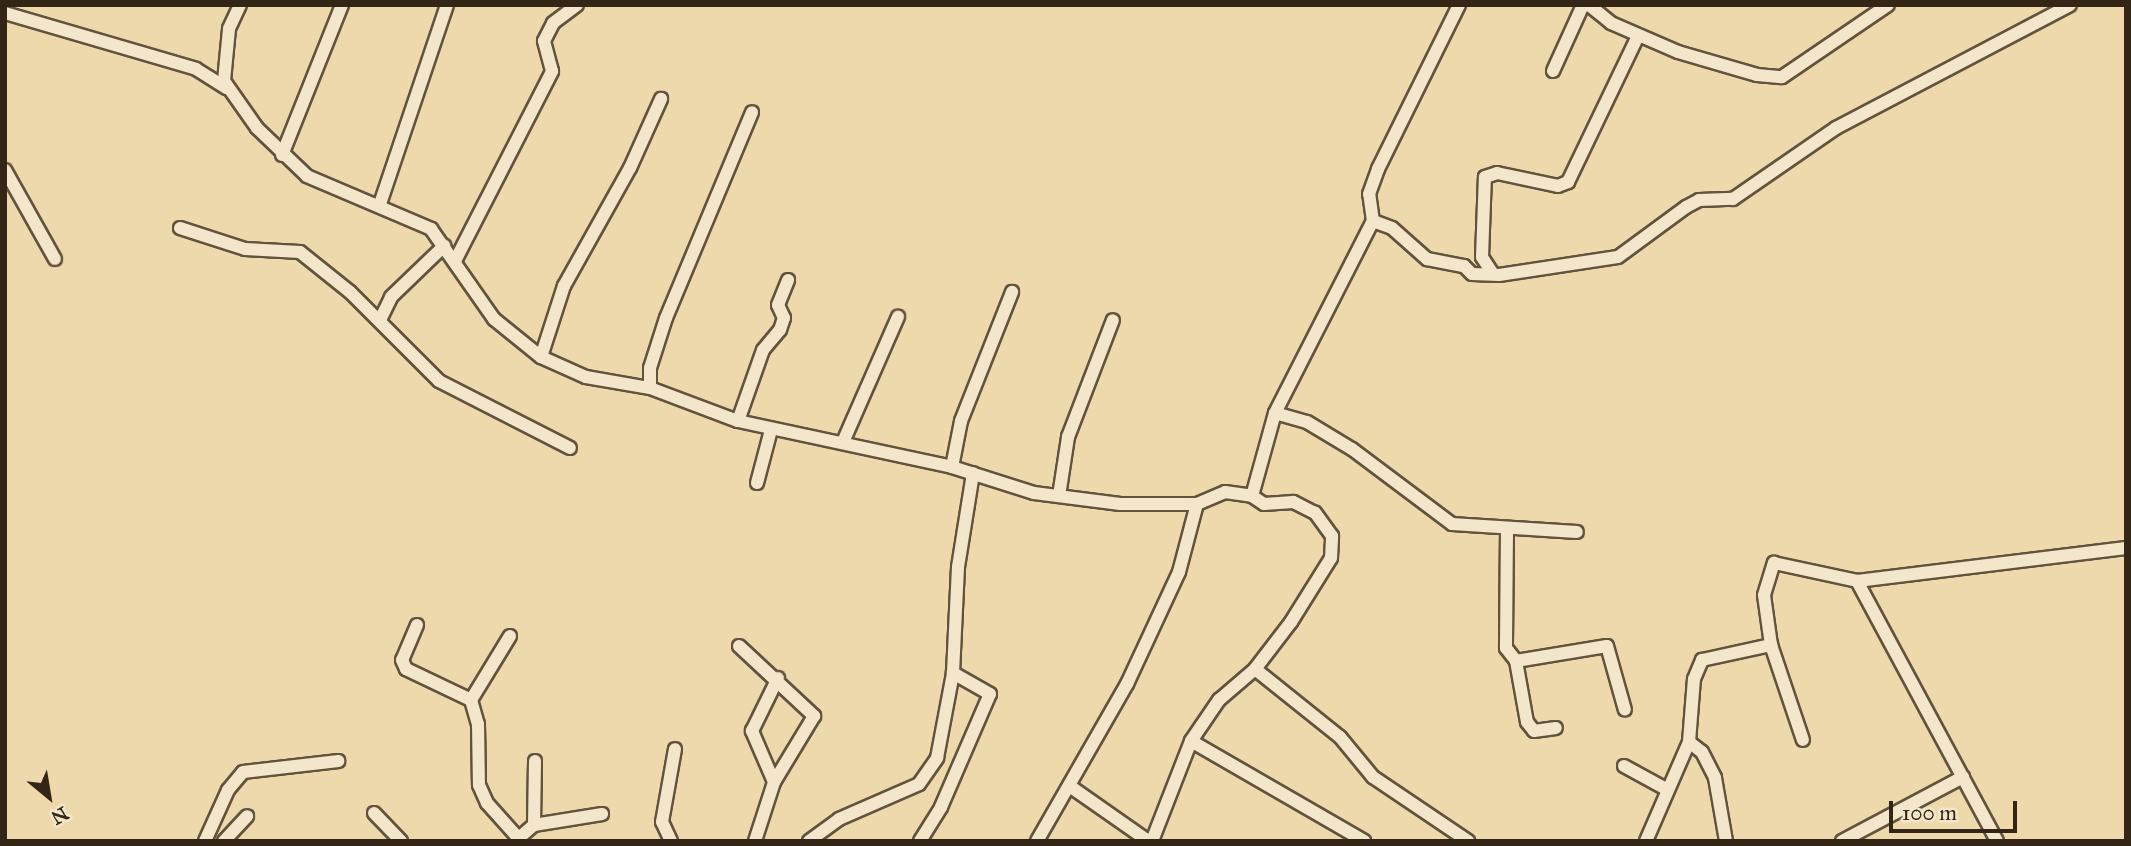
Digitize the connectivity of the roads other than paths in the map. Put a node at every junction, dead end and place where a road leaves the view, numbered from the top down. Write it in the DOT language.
graph roads {
  1 [pos="240,5"];
  2 [pos="342,5"];
  3 [pos="447,5"];
  4 [pos="577,5"];
  5 [pos="1459,5"];
  6 [pos="1583,5"];
  7 [pos="1589,5"];
  8 [pos="1888,5"];
  9 [pos="2070,5"];
  10 [pos="5,13"];
  11 [pos="1637,36"];
  12 [pos="1553,71"];
  13 [pos="226,88"];
  14 [pos="661,99"];
  15 [pos="752,112"];
  16 [pos="282,155"];
  17 [pos="5,170"];
  18 [pos="380,204"];
  19 [pos="1373,222"];
  20 [pos="180,228"];
  21 [pos="444,246"];
  22 [pos="55,259"];
  23 [pos="456,259"];
  24 [pos="1493,274"];
  25 [pos="788,280"];
  26 [pos="1012,292"];
  27 [pos="898,317"];
  28 [pos="380,320"];
  29 [pos="1113,320"];
  30 [pos="541,357"];
  31 [pos="650,388"];
  32 [pos="1275,413"];
  33 [pos="738,421"];
  34 [pos="771,430"];
  35 [pos="843,442"];
  36 [pos="570,447"];
  37 [pos="952,467"];
  38 [pos="973,473"];
  39 [pos="757,483"];
  40 [pos="1059,496"];
  41 [pos="1252,496"];
  42 [pos="1197,504"];
  43 [pos="1507,528"];
  44 [pos="1577,532"];
  45 [pos="2126,548"];
  46 [pos="1857,581"];
  47 [pos="417,625"];
  48 [pos="510,636"];
  49 [pos="1771,645"];
  50 [pos="739,646"];
  51 [pos="1516,661"];
  52 [pos="1255,669"];
  53 [pos="953,673"];
  54 [pos="778,678"];
  55 [pos="471,700"];
  56 [pos="1625,710"];
  57 [pos="1556,728"];
  58 [pos="1803,740"];
  59 [pos="1191,741"];
  60 [pos="1689,742"];
  61 [pos="675,749"];
  62 [pos="338,761"];
  63 [pos="535,761"];
  64 [pos="1624,766"];
  65 [pos="1963,777"];
  66 [pos="774,782"];
  67 [pos="1071,787"];
  68 [pos="1666,789"];
  69 [pos="374,813"];
  70 [pos="602,814"];
  71 [pos="247,816"];
  72 [pos="534,825"];
  73 [pos="521,839"];
  74 [pos="1154,839"];
  75 [pos="205,841"];
  76 [pos="224,841"];
  77 [pos="401,841"];
  78 [pos="671,841"];
  79 [pos="755,841"];
  80 [pos="809,841"];
  81 [pos="920,841"];
  82 [pos="1037,841"];
  83 [pos="1364,841"];
  84 [pos="1468,841"];
  85 [pos="1646,841"];
  86 [pos="1726,841"];
  87 [pos="1842,841"];
  88 [pos="1997,841"];
  1 -- 13 [label="street"];
  2 -- 16 [label="street"];
  3 -- 18 [label="street"];
  4 -- 23 [label="street"];
  5 -- 19 [label="street"];
  6 -- 12 [label="street"];
  7 -- 11 [label="street"];
  8 -- 11 [label="street"];
  9 -- 24 [label="street"];
  10 -- 13 [label="street"];
  11 -- 24 [label="street"];
  13 -- 16 [label="street"];
  14 -- 30 [label="street"];
  15 -- 31 [label="street"];
  16 -- 18 [label="street"];
  17 -- 22 [label="street"];
  18 -- 21 [label="street"];
  19 -- 24 [label="street"];
  19 -- 32 [label="street"];
  20 -- 28 [label="street"];
  21 -- 23 [label="street"];
  21 -- 28 [label="street"];
  23 -- 30 [label="street"];
  25 -- 33 [label="street"];
  26 -- 37 [label="street"];
  27 -- 35 [label="street"];
  28 -- 36 [label="street"];
  29 -- 40 [label="street"];
  30 -- 31 [label="street"];
  31 -- 33 [label="street"];
  32 -- 41 [label="street"];
  32 -- 43 [label="street"];
  33 -- 34 [label="street"];
  34 -- 35 [label="street"];
  34 -- 39 [label="street"];
  35 -- 37 [label="street"];
  37 -- 38 [label="street"];
  38 -- 40 [label="street"];
  38 -- 53 [label="street"];
  40 -- 42 [label="street"];
  41 -- 42 [label="street"];
  41 -- 52 [label="street"];
  42 -- 67 [label="street"];
  43 -- 44 [label="street"];
  43 -- 51 [label="street"];
  45 -- 46 [label="street"];
  46 -- 49 [label="street"];
  46 -- 65 [label="street"];
  47 -- 55 [label="street"];
  48 -- 55 [label="street"];
  49 -- 58 [label="street"];
  49 -- 60 [label="street"];
  50 -- 54 [label="street"];
  51 -- 56 [label="street"];
  51 -- 57 [label="street"];
  52 -- 59 [label="street"];
  52 -- 84 [label="street"];
  53 -- 80 [label="street"];
  53 -- 81 [label="street"];
  54 -- 66 [label="street"];
  54 -- 66 [label="street"];
  55 -- 73 [label="street"];
  59 -- 74 [label="street"];
  59 -- 83 [label="street"];
  60 -- 68 [label="street"];
  60 -- 86 [label="street"];
  61 -- 78 [label="street"];
  62 -- 75 [label="street"];
  63 -- 72 [label="street"];
  64 -- 68 [label="street"];
  65 -- 87 [label="street"];
  65 -- 88 [label="street"];
  66 -- 79 [label="street"];
  67 -- 74 [label="street"];
  67 -- 82 [label="street"];
  68 -- 85 [label="street"];
  69 -- 77 [label="street"];
  70 -- 72 [label="street"];
  71 -- 76 [label="street"];
  72 -- 73 [label="street"];
}
